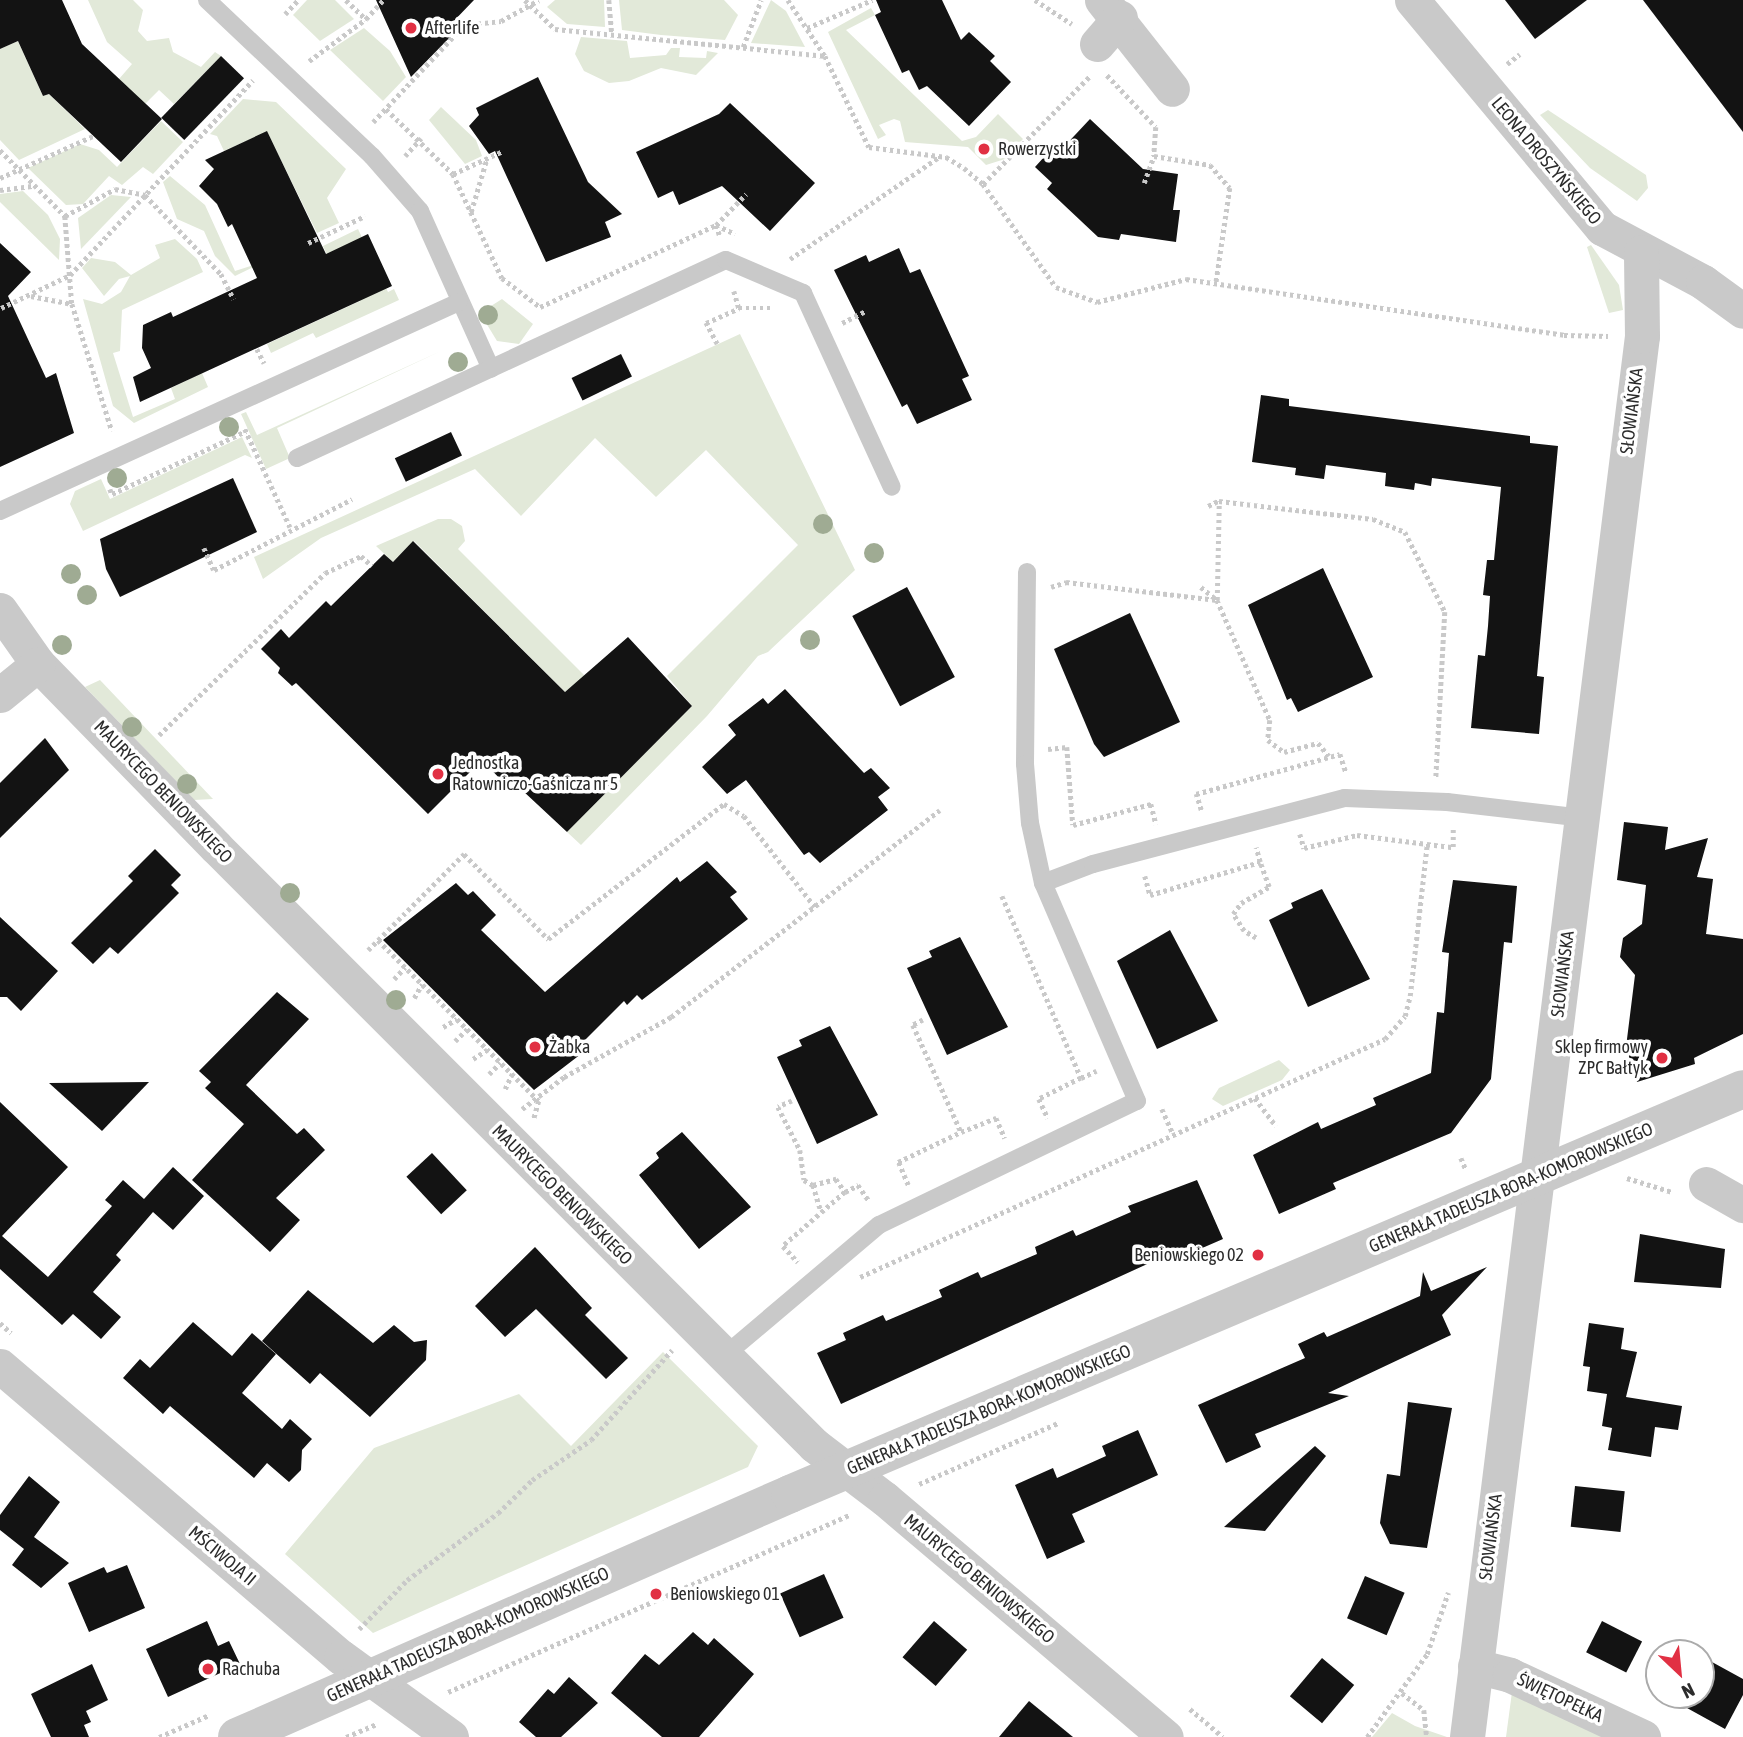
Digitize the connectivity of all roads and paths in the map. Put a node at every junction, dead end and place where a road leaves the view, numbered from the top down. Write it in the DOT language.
graph roads {
  1 [pos="206,0"];
  2 [pos="298,0"];
  3 [pos="345,0"];
  4 [pos="383,0"];
  5 [pos="525,0"];
  6 [pos="539,0"];
  7 [pos="609,0"];
  8 [pos="761,0"];
  9 [pos="788,0"];
  10 [pos="872,0"];
  11 [pos="1412,0"];
  12 [pos="532,7"];
  13 [pos="1111,9"];
  14 [pos="285,14"];
  15 [pos="366,19"];
  16 [pos="807,28"];
  17 [pos="611,34"];
  18 [pos="1097,44"];
  19 [pos="743,47"];
  20 [pos="825,56"];
  21 [pos="290,79"];
  22 [pos="253,80"];
  23 [pos="1172,89"];
  24 [pos="93,136"];
  25 [pos="0,150"];
  26 [pos="503,151"];
  27 [pos="939,156"];
  28 [pos="1154,156"];
  29 [pos="487,159"];
  30 [pos="19,169"];
  31 [pos="453,174"];
  32 [pos="0,178"];
  33 [pos="1144,183"];
  34 [pos="983,184"];
  35 [pos="35,186"];
  36 [pos="0,190"];
  37 [pos="746,194"];
  38 [pos="145,195"];
  39 [pos="471,213"];
  40 [pos="365,215"];
  41 [pos="65,216"];
  42 [pos="716,225"];
  43 [pos="740,236"];
  44 [pos="308,243"];
  45 [pos="1641,252"];
  46 [pos="777,254"];
  47 [pos="70,275"];
  48 [pos="1216,284"];
  49 [pos="31,296"];
  50 [pos="234,299"];
  51 [pos="459,302"];
  52 [pos="72,304"];
  53 [pos="1,308"];
  54 [pos="738,308"];
  55 [pos="866,311"];
  56 [pos="1743,311"];
  57 [pos="838,324"];
  58 [pos="1609,336"];
  59 [pos="717,344"];
  60 [pos="257,348"];
  61 [pos="265,365"];
  62 [pos="491,369"];
  63 [pos="232,403"];
  64 [pos="113,434"];
  65 [pos="297,458"];
  66 [pos="892,487"];
  67 [pos="352,499"];
  68 [pos="1219,501"];
  69 [pos="1208,506"];
  70 [pos="0,511"];
  71 [pos="290,527"];
  72 [pos="204,548"];
  73 [pos="372,566"];
  74 [pos="1027,572"];
  75 [pos="1200,587"];
  76 [pos="1044,593"];
  77 [pos="1216,600"];
  78 [pos="0,610"];
  79 [pos="38,664"];
  80 [pos="0,695"];
  81 [pos="159,735"];
  82 [pos="1045,736"];
  83 [pos="1329,756"];
  84 [pos="1352,797"];
  85 [pos="1447,802"];
  86 [pos="940,810"];
  87 [pos="1293,810"];
  88 [pos="1583,818"];
  89 [pos="1249,821"];
  90 [pos="1207,833"];
  91 [pos="1427,844"];
  92 [pos="1161,845"];
  93 [pos="1139,851"];
  94 [pos="1260,862"];
  95 [pos="1043,883"];
  96 [pos="1002,897"];
  97 [pos="815,907"];
  98 [pos="1256,938"];
  99 [pos="378,940"];
  100 [pos="393,954"];
  101 [pos="363,956"];
  102 [pos="383,960"];
  103 [pos="405,967"];
  104 [pos="389,983"];
  105 [pos="923,1020"];
  106 [pos="1743,1089"];
  107 [pos="536,1098"];
  108 [pos="1255,1098"];
  109 [pos="792,1101"];
  110 [pos="516,1113"];
  111 [pos="1276,1126"];
  112 [pos="531,1129"];
  113 [pos="1040,1129"];
  114 [pos="961,1132"];
  115 [pos="1018,1138"];
  116 [pos="1536,1178"];
  117 [pos="1706,1184"];
  118 [pos="813,1185"];
  119 [pos="898,1189"];
  120 [pos="845,1192"];
  121 [pos="879,1198"];
  122 [pos="1743,1205"];
  123 [pos="821,1212"];
  124 [pos="822,1271"];
  125 [pos="791,1272"];
  126 [pos="678,1340"];
  127 [pos="724,1356"];
  128 [pos="0,1366"];
  129 [pos="1061,1422"];
  130 [pos="849,1470"];
  131 [pos="885,1499"];
  132 [pos="1453,1579"];
  133 [pos="355,1633"];
  134 [pos="1475,1666"];
  135 [pos="372,1677"];
  136 [pos="1402,1693"];
  137 [pos="415,1706"];
  138 [pos="237,1737"];
  139 [pos="346,1737"];
  140 [pos="451,1737"];
  141 [pos="1166,1737"];
  142 [pos="1367,1737"];
  143 [pos="1427,1737"];
  144 [pos="1467,1737"];
  145 [pos="1643,1737"];
  1 -- 21 [label="lane"];
  2 -- 14 [label="path"];
  3 -- 15 [label="path"];
  4 -- 15 [label="path"];
  5 -- 12 [label="path"];
  6 -- 12 [label="path"];
  7 -- 17 [label="path"];
  8 -- 19 [label="path"];
  9 -- 16 [label="path"];
  10 -- 16 [label="path"];
  11 -- 45 [label="street, LEONA DROSZYŃSKIEGO"];
  12 -- 17 [label="path"];
  12 -- 31 [label="path"];
  13 -- 18 [label="street"];
  13 -- 23 [label="street"];
  15 -- 21 [label="path"];
  16 -- 20 [label="path"];
  17 -- 19 [label="path"];
  19 -- 20 [label="path"];
  20 -- 27 [label="path"];
  21 -- 51 [label="lane"];
  22 -- 38 [label="path"];
  24 -- 30 [label="path"];
  25 -- 30 [label="path"];
  26 -- 29 [label="path"];
  27 -- 34 [label="path"];
  27 -- 46 [label="path"];
  28 -- 33 [label="path"];
  28 -- 34 [label="path"];
  28 -- 48 [label="path"];
  29 -- 31 [label="path"];
  29 -- 39 [label="path"];
  30 -- 32 [label="path"];
  30 -- 35 [label="path"];
  31 -- 39 [label="path"];
  34 -- 48 [label="path"];
  35 -- 36 [label="path"];
  35 -- 41 [label="path"];
  37 -- 42 [label="path"];
  38 -- 41 [label="path"];
  38 -- 47 [label="path"];
  38 -- 50 [label="path"];
  39 -- 42 [label="path"];
  40 -- 44 [label="path"];
  41 -- 47 [label="path"];
  42 -- 43 [label="path"];
  45 -- 56 [label="street, LEONA DROSZYŃSKIEGO"];
  45 -- 88 [label="street, SŁOWIAŃSKA"];
  47 -- 49 [label="path"];
  47 -- 52 [label="path"];
  48 -- 58 [label="path"];
  49 -- 52 [label="path"];
  49 -- 53 [label="path"];
  51 -- 62 [label="lane"];
  51 -- 63 [label="lane"];
  52 -- 64 [label="path"];
  54 -- 59 [label="path"];
  55 -- 57 [label="path"];
  60 -- 61 [label="path"];
  62 -- 65 [label="lane"];
  62 -- 66 [label="lane"];
  63 -- 70 [label="lane"];
  63 -- 71 [label="path"];
  67 -- 71 [label="path"];
  68 -- 69 [label="path"];
  68 -- 77 [label="path"];
  68 -- 85 [label="path"];
  71 -- 72 [label="path"];
  73 -- 81 [label="path"];
  74 -- 95 [label="lane"];
  75 -- 77 [label="path"];
  76 -- 77 [label="path"];
  77 -- 83 [label="path"];
  78 -- 79 [label="street, MAURYCEGO BENIOWSKIEGO"];
  79 -- 80 [label="street"];
  79 -- 127 [label="street, MAURYCEGO BENIOWSKIEGO"];
  82 -- 92 [label="path"];
  83 -- 84 [label="path"];
  83 -- 90 [label="path"];
  84 -- 85 [label="lane"];
  84 -- 87 [label="lane"];
  85 -- 88 [label="lane"];
  85 -- 91 [label="path"];
  86 -- 97 [label="path"];
  87 -- 89 [label="lane"];
  87 -- 91 [label="path"];
  88 -- 116 [label="street, SŁOWIAŃSKA"];
  89 -- 90 [label="lane"];
  89 -- 94 [label="path"];
  90 -- 92 [label="lane"];
  91 -- 108 [label="path"];
  92 -- 93 [label="lane"];
  93 -- 94 [label="path"];
  93 -- 95 [label="lane"];
  94 -- 98 [label="path"];
  95 -- 124 [label="lane"];
  96 -- 113 [label="path"];
  97 -- 99 [label="path"];
  97 -- 107 [label="path"];
  99 -- 100 [label="path"];
  99 -- 101 [label="path"];
  100 -- 102 [label="path"];
  100 -- 103 [label="path"];
  103 -- 104 [label="path"];
  103 -- 107 [label="path"];
  105 -- 114 [label="path"];
  106 -- 116 [label="street, GENERAŁA TADEUSZA BORA-KOMOROWSKIEGO"];
  107 -- 110 [label="path"];
  107 -- 112 [label="path"];
  108 -- 111 [label="path"];
  108 -- 124 [label="path"];
  109 -- 118 [label="path"];
  114 -- 115 [label="path"];
  114 -- 119 [label="path"];
  116 -- 130 [label="street, GENERAŁA TADEUSZA BORA-KOMOROWSKIEGO"];
  116 -- 134 [label="street, SŁOWIAŃSKA"];
  117 -- 122 [label="street"];
  118 -- 120 [label="path"];
  118 -- 123 [label="path"];
  120 -- 121 [label="path"];
  120 -- 123 [label="path"];
  123 -- 125 [label="path"];
  124 -- 127 [label="lane"];
  126 -- 133 [label="path"];
  127 -- 130 [label="street, MAURYCEGO BENIOWSKIEGO"];
  128 -- 135 [label="street, MŚCIWOJA II"];
  129 -- 131 [label="path"];
  130 -- 131 [label="street, MAURYCEGO BENIOWSKIEGO"];
  130 -- 135 [label="street, GENERAŁA TADEUSZA BORA-KOMOROWSKIEGO"];
  131 -- 137 [label="path"];
  131 -- 141 [label="street, MAURYCEGO BENIOWSKIEGO"];
  132 -- 136 [label="path"];
  134 -- 144 [label="street, SŁOWIAŃSKA"];
  134 -- 145 [label="street, ŚWIĘTOPEŁKA"];
  135 -- 137 [label="street, MŚCIWOJA II"];
  135 -- 138 [label="street, GENERAŁA TADEUSZA BORA-KOMOROWSKIEGO"];
  136 -- 142 [label="path"];
  136 -- 143 [label="path"];
  137 -- 139 [label="path"];
  137 -- 140 [label="street, MŚCIWOJA II"];
}
